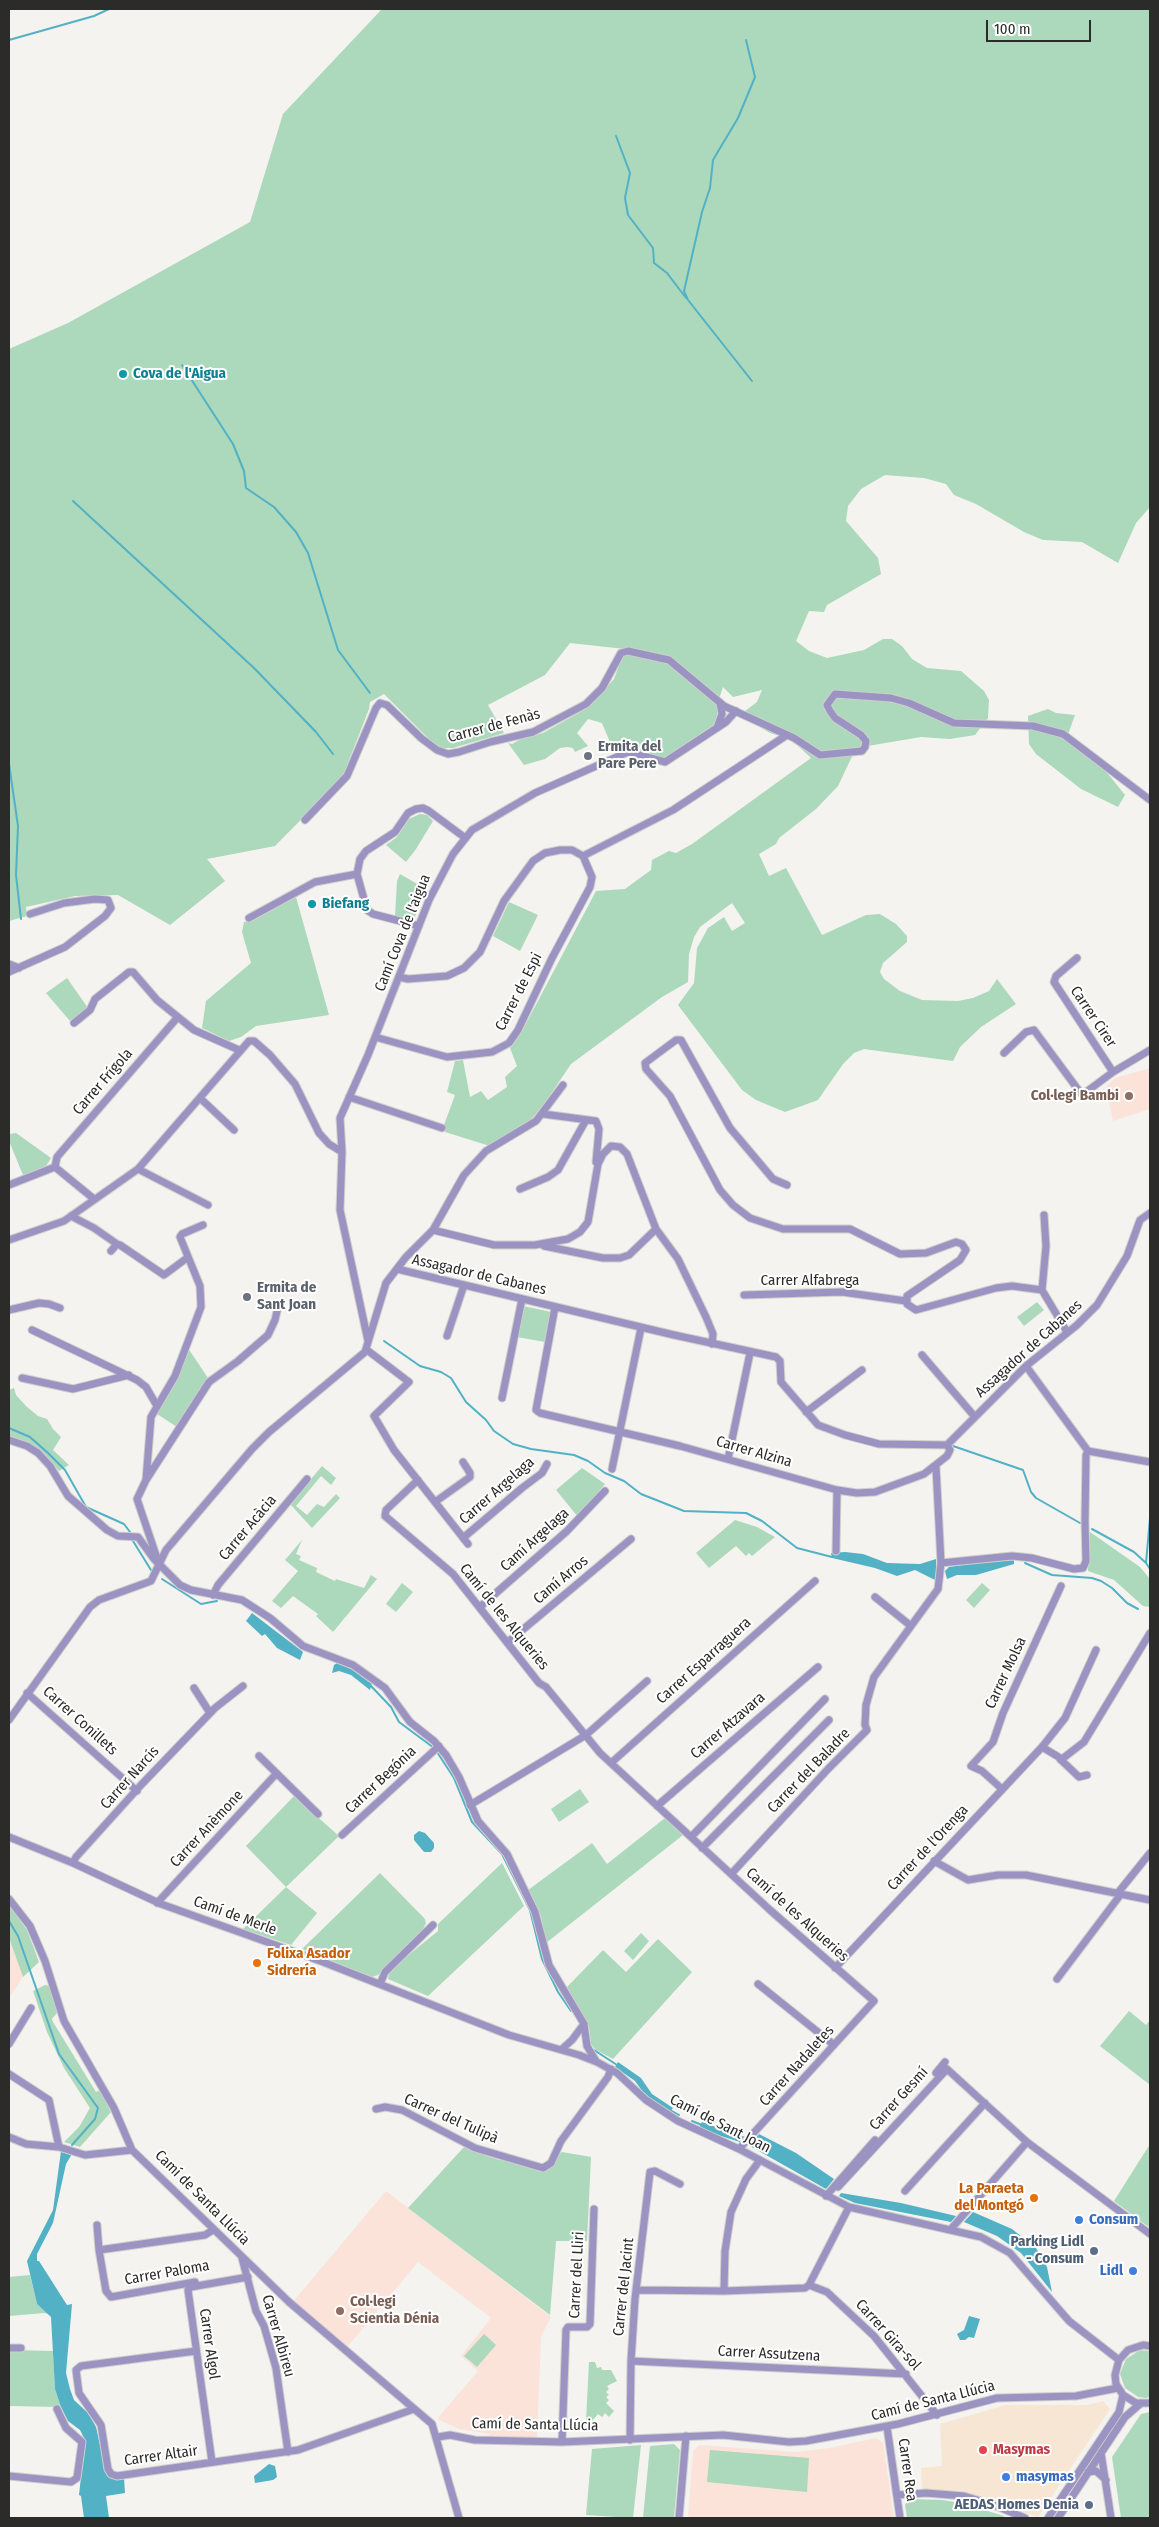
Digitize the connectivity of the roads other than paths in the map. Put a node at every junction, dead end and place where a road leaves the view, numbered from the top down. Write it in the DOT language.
graph roads {
  1 [pos="720,703"];
  2 [pos="736,711"];
  3 [pos="717,728"];
  4 [pos="787,734"];
  5 [pos="1150,800"];
  6 [pos="305,820"];
  7 [pos="464,838"];
  8 [pos="582,856"];
  9 [pos="356,874"];
  10 [pos="30,914"];
  11 [pos="249,918"];
  12 [pos="419,926"];
  13 [pos="1077,958"];
  14 [pos="9,964"];
  15 [pos="19,968"];
  16 [pos="9,972"];
  17 [pos="400,977"];
  18 [pos="177,1018"];
  19 [pos="74,1023"];
  20 [pos="375,1037"];
  21 [pos="240,1050"];
  22 [pos="1150,1050"];
  23 [pos="1004,1053"];
  24 [pos="1113,1072"];
  25 [pos="563,1085"];
  26 [pos="349,1097"];
  27 [pos="200,1098"];
  28 [pos="543,1114"];
  29 [pos="586,1120"];
  30 [pos="442,1128"];
  31 [pos="234,1130"];
  32 [pos="342,1152"];
  33 [pos="598,1164"];
  34 [pos="55,1167"];
  35 [pos="138,1169"];
  36 [pos="9,1185"];
  37 [pos="786,1185"];
  38 [pos="520,1189"];
  39 [pos="94,1199"];
  40 [pos="208,1205"];
  41 [pos="1150,1213"];
  42 [pos="1044,1214"];
  43 [pos="70,1216"];
  44 [pos="203,1225"];
  45 [pos="656,1229"];
  46 [pos="432,1230"];
  47 [pos="9,1240"];
  48 [pos="120,1245"];
  49 [pos="535,1245"];
  50 [pos="111,1251"];
  51 [pos="187,1258"];
  52 [pos="397,1269"];
  53 [pos="464,1285"];
  54 [pos="1042,1290"];
  55 [pos="744,1295"];
  56 [pos="522,1299"];
  57 [pos="906,1301"];
  58 [pos="278,1307"];
  59 [pos="555,1307"];
  60 [pos="60,1308"];
  61 [pos="9,1310"];
  62 [pos="641,1328"];
  63 [pos="32,1330"];
  64 [pos="1067,1332"];
  65 [pos="447,1336"];
  66 [pos="712,1344"];
  67 [pos="368,1347"];
  68 [pos="750,1353"];
  69 [pos="922,1355"];
  70 [pos="1026,1366"];
  71 [pos="862,1370"];
  72 [pos="129,1375"];
  73 [pos="22,1378"];
  74 [pos="502,1398"];
  75 [pos="157,1406"];
  76 [pos="536,1410"];
  77 [pos="806,1412"];
  78 [pos="975,1417"];
  79 [pos="620,1431"];
  80 [pos="9,1440"];
  81 [pos="947,1445"];
  82 [pos="1088,1451"];
  83 [pos="728,1459"];
  84 [pos="463,1462"];
  85 [pos="1150,1462"];
  86 [pos="547,1464"];
  87 [pos="936,1467"];
  88 [pos="612,1469"];
  89 [pos="308,1479"];
  90 [pos="146,1480"];
  91 [pos="418,1480"];
  92 [pos="836,1490"];
  93 [pos="605,1491"];
  94 [pos="435,1502"];
  95 [pos="631,1540"];
  96 [pos="836,1550"];
  97 [pos="941,1563"];
  98 [pos="159,1564"];
  99 [pos="815,1581"];
  100 [pos="1061,1586"];
  101 [pos="212,1595"];
  102 [pos="875,1597"];
  103 [pos="481,1606"];
  104 [pos="911,1626"];
  105 [pos="1150,1633"];
  106 [pos="508,1642"];
  107 [pos="1096,1650"];
  108 [pos="818,1666"];
  109 [pos="647,1681"];
  110 [pos="243,1686"];
  111 [pos="194,1688"];
  112 [pos="27,1693"];
  113 [pos="826,1699"];
  114 [pos="210,1713"];
  115 [pos="9,1720"];
  116 [pos="829,1720"];
  117 [pos="586,1735"];
  118 [pos="439,1746"];
  119 [pos="1042,1747"];
  120 [pos="259,1756"];
  121 [pos="1060,1759"];
  122 [pos="611,1763"];
  123 [pos="276,1774"];
  124 [pos="1087,1775"];
  125 [pos="1002,1789"];
  126 [pos="137,1791"];
  127 [pos="470,1805"];
  128 [pos="656,1806"];
  129 [pos="318,1814"];
  130 [pos="342,1835"];
  131 [pos="9,1837"];
  132 [pos="691,1837"];
  133 [pos="702,1848"];
  134 [pos="1150,1853"];
  135 [pos="934,1861"];
  136 [pos="74,1863"];
  137 [pos="730,1874"];
  138 [pos="1119,1894"];
  139 [pos="1149,1898"];
  140 [pos="9,1899"];
  141 [pos="158,1903"];
  142 [pos="433,1926"];
  143 [pos="835,1968"];
  144 [pos="1057,1978"];
  145 [pos="380,1984"];
  146 [pos="758,1984"];
  147 [pos="874,2001"];
  148 [pos="31,2008"];
  149 [pos="584,2024"];
  150 [pos="9,2044"];
  151 [pos="834,2045"];
  152 [pos="562,2049"];
  153 [pos="597,2062"];
  154 [pos="945,2062"];
  155 [pos="611,2069"];
  156 [pos="9,2074"];
  157 [pos="985,2103"];
  158 [pos="376,2109"];
  159 [pos="9,2137"];
  160 [pos="1027,2142"];
  161 [pos="59,2147"];
  162 [pos="739,2149"];
  163 [pos="132,2150"];
  164 [pos="760,2160"];
  165 [pos="680,2184"];
  166 [pos="831,2190"];
  167 [pos="905,2191"];
  168 [pos="849,2207"];
  169 [pos="594,2209"];
  170 [pos="97,2225"];
  171 [pos="951,2229"];
  172 [pos="213,2230"];
  173 [pos="1150,2234"];
  174 [pos="99,2250"];
  175 [pos="242,2258"];
  176 [pos="247,2275"];
  177 [pos="809,2286"];
  178 [pos="637,2290"];
  179 [pos="724,2291"];
  180 [pos="1149,2345"];
  181 [pos="9,2348"];
  182 [pos="21,2348"];
  183 [pos="196,2351"];
  184 [pos="1119,2360"];
  185 [pos="631,2361"];
  186 [pos="906,2374"];
  187 [pos="1118,2388"];
  188 [pos="1123,2395"];
  189 [pos="1150,2403"];
  190 [pos="1140,2404"];
  191 [pos="57,2409"];
  192 [pos="414,2409"];
  193 [pos="937,2415"];
  194 [pos="887,2427"];
  195 [pos="686,2436"];
  196 [pos="438,2437"];
  197 [pos="630,2440"];
  198 [pos="562,2442"];
  199 [pos="288,2452"];
  200 [pos="1101,2453"];
  201 [pos="212,2462"];
  202 [pos="1088,2472"];
  203 [pos="9,2476"];
  204 [pos="1106,2480"];
  205 [pos="897,2495"];
  206 [pos="459,2518"];
  207 [pos="679,2518"];
  208 [pos="900,2518"];
  209 [pos="1025,2518"];
  210 [pos="1048,2518"];
  211 [pos="1058,2518"];
  212 [pos="1111,2518"];
  1 -- 2 [label="street"];
  1 -- 3 [label="street"];
  1 -- 6 [label="street, Carrer de Fenàs"];
  2 -- 3 [label="street, Camí Cova de l'aigua"];
  2 -- 4 [label="street"];
  3 -- 7 [label="street, Camí Cova de l'aigua"];
  4 -- 5 [label="street"];
  4 -- 8 [label="street"];
  7 -- 9 [label="street"];
  7 -- 12 [label="street, Camí Cova de l'aigua"];
  8 -- 17 [label="street"];
  8 -- 20 [label="street, Carrer de Espi"];
  9 -- 11 [label="street"];
  9 -- 12 [label="street"];
  10 -- 15 [label="street"];
  12 -- 17 [label="street, Camí Cova de l'aigua"];
  13 -- 24 [label="street, Carrer Cirer"];
  14 -- 15 [label="street"];
  15 -- 16 [label="street"];
  17 -- 20 [label="street, Camí Cova de l'aigua"];
  18 -- 19 [label="street"];
  18 -- 21 [label="street"];
  18 -- 34 [label="street, Carrer Frígola"];
  20 -- 26 [label="street, Camí Cova de l'aigua"];
  21 -- 27 [label="street"];
  21 -- 32 [label="street"];
  22 -- 24 [label="street, Carrer Cirer"];
  23 -- 24 [label="street, Carrer Cirer"];
  25 -- 28 [label="street"];
  26 -- 30 [label="street"];
  26 -- 32 [label="street, Camí Cova de l'aigua"];
  27 -- 31 [label="street"];
  27 -- 35 [label="street"];
  28 -- 29 [label="street"];
  28 -- 46 [label="street"];
  29 -- 33 [label="street"];
  29 -- 38 [label="street"];
  32 -- 67 [label="street, Camí Cova de l'aigua"];
  33 -- 45 [label="street"];
  33 -- 49 [label="street"];
  34 -- 36 [label="street"];
  34 -- 39 [label="street"];
  35 -- 39 [label="street"];
  35 -- 40 [label="street"];
  37 -- 57 [label="street"];
  39 -- 43 [label="street"];
  41 -- 64 [label="street, Assagador de Cabanes"];
  42 -- 54 [label="street"];
  43 -- 47 [label="street"];
  43 -- 48 [label="street"];
  44 -- 51 [label="street"];
  45 -- 49 [label="street"];
  45 -- 66 [label="street"];
  46 -- 49 [label="street"];
  46 -- 52 [label="street"];
  48 -- 50 [label="street"];
  48 -- 51 [label="street"];
  51 -- 75 [label="street"];
  52 -- 53 [label="street, Assagador de Cabanes"];
  52 -- 67 [label="street"];
  53 -- 56 [label="street, Assagador de Cabanes"];
  53 -- 65 [label="street"];
  54 -- 57 [label="street, Carrer Alfabrega"];
  54 -- 64 [label="street"];
  55 -- 57 [label="street, Carrer Alfabrega"];
  56 -- 59 [label="street, Assagador de Cabanes"];
  56 -- 74 [label="street"];
  58 -- 90 [label="street"];
  59 -- 62 [label="street, Assagador de Cabanes"];
  59 -- 76 [label="street, Assagador de Cabanes"];
  60 -- 61 [label="street"];
  62 -- 66 [label="street, Assagador de Cabanes"];
  62 -- 79 [label="street"];
  63 -- 72 [label="street"];
  64 -- 70 [label="street, Assagador de Cabanes"];
  66 -- 68 [label="street, Assagador de Cabanes"];
  67 -- 91 [label="street"];
  67 -- 98 [label="street"];
  68 -- 77 [label="street, Assagador de Cabanes"];
  68 -- 83 [label="street"];
  69 -- 78 [label="street"];
  70 -- 78 [label="street, Assagador de Cabanes"];
  70 -- 82 [label="street"];
  71 -- 77 [label="street"];
  72 -- 73 [label="street"];
  72 -- 75 [label="street"];
  75 -- 90 [label="street"];
  76 -- 79 [label="street, Carrer Alzina"];
  77 -- 81 [label="street, Assagador de Cabanes"];
  78 -- 81 [label="street, Assagador de Cabanes"];
  79 -- 83 [label="street, Carrer Alzina"];
  79 -- 88 [label="street"];
  80 -- 98 [label="street"];
  81 -- 87 [label="street"];
  82 -- 85 [label="street"];
  82 -- 97 [label="street"];
  83 -- 92 [label="street, Carrer Alzina"];
  84 -- 94 [label="street, Carrer Argelaga"];
  86 -- 94 [label="street, Carrer Argelaga"];
  87 -- 92 [label="street, Carrer Alzina"];
  87 -- 97 [label="street, Carrer del Baladre"];
  89 -- 101 [label="street, Carrer Acàcia"];
  90 -- 98 [label="street"];
  91 -- 94 [label="street, Carrer Argelaga"];
  91 -- 103 [label="street, Camí de les Alqueries"];
  92 -- 96 [label="street"];
  93 -- 103 [label="street, Camí Argelaga"];
  95 -- 106 [label="street, Camí Arros"];
  97 -- 104 [label="street, Carrer del Baladre"];
  98 -- 101 [label="street"];
  98 -- 112 [label="street"];
  99 -- 122 [label="street, Carrer Esparraguera"];
  100 -- 125 [label="street, Carrer Molsa"];
  101 -- 118 [label="street"];
  102 -- 104 [label="street"];
  103 -- 106 [label="street, Camí de les Alqueries"];
  104 -- 137 [label="street, Carrer del Baladre"];
  105 -- 121 [label="street"];
  106 -- 117 [label="street, Camí de les Alqueries"];
  107 -- 119 [label="street, Carrer de l'Orenga"];
  108 -- 128 [label="street, Carrer Atzavara"];
  109 -- 117 [label="street"];
  110 -- 114 [label="street, Carrer Narcís"];
  111 -- 114 [label="street"];
  112 -- 115 [label="street"];
  112 -- 126 [label="street, Carrer Conillets"];
  113 -- 132 [label="street"];
  114 -- 126 [label="street, Carrer Narcís"];
  116 -- 133 [label="street"];
  117 -- 122 [label="street, Camí de les Alqueries"];
  117 -- 127 [label="street"];
  118 -- 127 [label="street"];
  118 -- 130 [label="street, Carrer Begónia"];
  119 -- 121 [label="street"];
  119 -- 125 [label="street, Carrer de l'Orenga"];
  120 -- 123 [label="street"];
  121 -- 124 [label="street"];
  122 -- 128 [label="street, Camí de les Alqueries"];
  123 -- 129 [label="street"];
  123 -- 141 [label="street, Carrer Anèmone"];
  125 -- 135 [label="street, Carrer de l'Orenga"];
  126 -- 136 [label="street, Carrer Narcís"];
  127 -- 149 [label="street"];
  128 -- 132 [label="street, Camí de les Alqueries"];
  131 -- 136 [label="street, Camí de Merle"];
  132 -- 133 [label="street, Camí de les Alqueries"];
  133 -- 137 [label="street, Camí de les Alqueries"];
  134 -- 138 [label="street"];
  135 -- 138 [label="street"];
  135 -- 143 [label="street, Carrer de l'Orenga"];
  136 -- 141 [label="street, Camí de Merle"];
  137 -- 143 [label="street, Camí de les Alqueries"];
  138 -- 139 [label="street"];
  138 -- 144 [label="street"];
  140 -- 163 [label="street, Camí de Santa Llúcia"];
  141 -- 145 [label="street, Camí de Merle"];
  142 -- 145 [label="street"];
  143 -- 147 [label="street, Camí de les Alqueries"];
  145 -- 152 [label="street, Camí de Merle"];
  146 -- 151 [label="street"];
  147 -- 151 [label="street, Carrer Nadaletes"];
  148 -- 150 [label="street"];
  149 -- 152 [label="street"];
  149 -- 153 [label="street"];
  151 -- 162 [label="street, Carrer Nadaletes"];
  152 -- 153 [label="street, Camí de Merle"];
  153 -- 155 [label="street, Camí de Sant Joan"];
  154 -- 166 [label="street, Carrer Gesmí"];
  155 -- 158 [label="street, Carrer del Tulipà"];
  155 -- 162 [label="street, Camí de Sant Joan"];
  156 -- 161 [label="street"];
  157 -- 160 [label="street, Carrer Gesmí"];
  157 -- 166 [label="street, Carrer Gesmí"];
  157 -- 167 [label="street"];
  159 -- 161 [label="street"];
  160 -- 171 [label="street"];
  160 -- 173 [label="street"];
  161 -- 163 [label="street"];
  162 -- 164 [label="street, Camí de Sant Joan"];
  163 -- 172 [label="street, Camí de Santa Llúcia"];
  164 -- 166 [label="street, Camí de Sant Joan"];
  164 -- 179 [label="street"];
  165 -- 178 [label="street, Carrer del Jacint"];
  166 -- 168 [label="street, Camí de Sant Joan"];
  168 -- 171 [label="street, Camí de Sant Joan"];
  168 -- 177 [label="street"];
  169 -- 198 [label="street, Carrer del Lliri"];
  170 -- 174 [label="street, Carrer Paloma"];
  171 -- 184 [label="street, Camí de Sant Joan"];
  172 -- 174 [label="street, Carrer Paloma"];
  172 -- 175 [label="street, Camí de Santa Llúcia"];
  174 -- 176 [label="street, Carrer Paloma"];
  175 -- 176 [label="street, Carrer Albireu"];
  175 -- 192 [label="street, Camí de Santa Llúcia"];
  176 -- 183 [label="street, Carrer Algol"];
  176 -- 199 [label="street, Carrer Albireu"];
  177 -- 179 [label="street"];
  177 -- 186 [label="street, Carrer Gira-sol"];
  178 -- 179 [label="street"];
  178 -- 185 [label="street, Carrer del Jacint"];
  180 -- 184 [label="street"];
  181 -- 182 [label="street"];
  183 -- 201 [label="street, Carrer Algol"];
  183 -- 201 [label="street, Carrer Altair"];
  184 -- 187 [label="street"];
  185 -- 186 [label="street, Carrer Assutzena"];
  185 -- 197 [label="street, Carrer del Jacint"];
  186 -- 193 [label="street, Carrer Gira-sol"];
  187 -- 188 [label="street"];
  187 -- 193 [label="street, Camí de Santa Llúcia"];
  188 -- 190 [label="street"];
  188 -- 210 [label="street"];
  189 -- 190 [label="street"];
  190 -- 200 [label="street"];
  191 -- 203 [label="street"];
  192 -- 196 [label="street, Camí de Santa Llúcia"];
  192 -- 199 [label="street, Carrer Altair"];
  193 -- 194 [label="street, Camí de Santa Llúcia"];
  194 -- 195 [label="street, Camí de Santa Llúcia"];
  194 -- 205 [label="street, Carrer Rea"];
  195 -- 197 [label="street, Camí de Santa Llúcia"];
  195 -- 207 [label="street"];
  196 -- 198 [label="street, Camí de Santa Llúcia"];
  196 -- 206 [label="street"];
  197 -- 198 [label="street, Camí de Santa Llúcia"];
  199 -- 201 [label="street, Carrer Altair"];
  200 -- 202 [label="street"];
  200 -- 204 [label="street"];
  202 -- 204 [label="street"];
  202 -- 211 [label="street"];
  204 -- 212 [label="street"];
  205 -- 208 [label="street, Carrer Rea"];
  205 -- 209 [label="street"];
}
